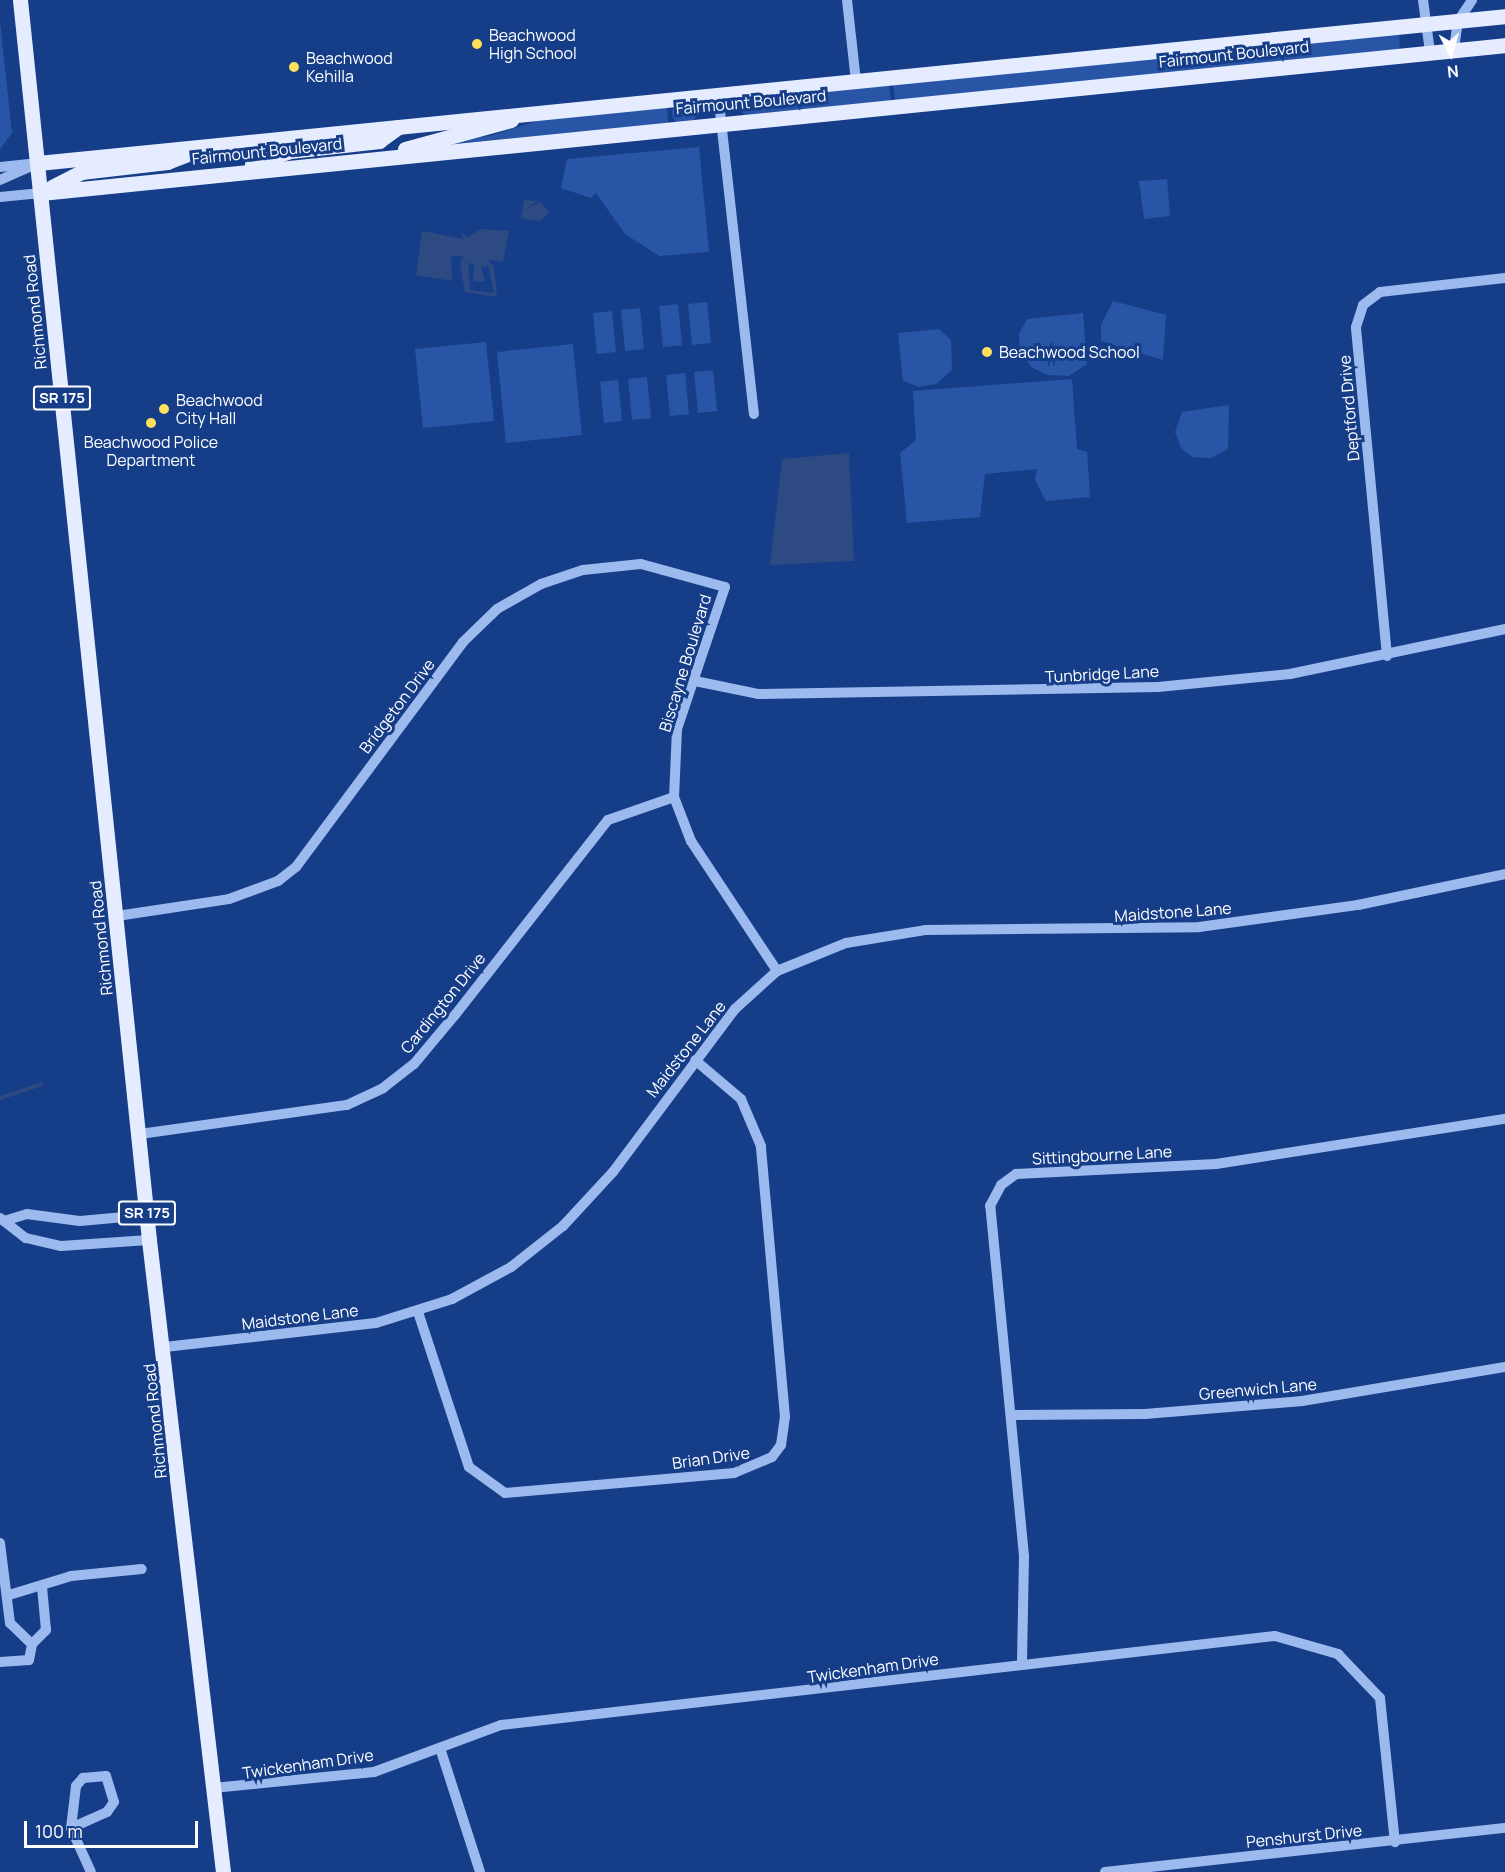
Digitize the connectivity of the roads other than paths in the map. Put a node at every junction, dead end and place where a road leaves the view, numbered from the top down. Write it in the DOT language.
graph roads {
  1 [pos="20,0"];
  2 [pos="847,0"];
  3 [pos="1423,0"];
  4 [pos="1472,0"];
  5 [pos="1505,16"];
  6 [pos="1458,21"];
  7 [pos="1426,24"];
  8 [pos="1505,45"];
  9 [pos="1454,49"];
  10 [pos="1430,52"];
  11 [pos="856,81"];
  12 [pos="718,94"];
  13 [pos="531,113"];
  14 [pos="721,122"];
  15 [pos="400,126"];
  16 [pos="212,145"];
  17 [pos="382,157"];
  18 [pos="38,163"];
  19 [pos="0,167"];
  20 [pos="227,173"];
  21 [pos="0,180"];
  22 [pos="42,193"];
  23 [pos="0,196"];
  24 [pos="1505,278"];
  25 [pos="754,414"];
  26 [pos="724,586"];
  27 [pos="1505,629"];
  28 [pos="1387,656"];
  29 [pos="695,681"];
  30 [pos="674,797"];
  31 [pos="1505,874"];
  32 [pos="117,916"];
  33 [pos="777,971"];
  34 [pos="695,1060"];
  35 [pos="1505,1119"];
  36 [pos="140,1134"];
  37 [pos="147,1215"];
  38 [pos="1,1222"];
  39 [pos="149,1240"];
  40 [pos="418,1312"];
  41 [pos="165,1347"];
  42 [pos="1505,1367"];
  43 [pos="1011,1415"];
  44 [pos="0,1543"];
  45 [pos="142,1569"];
  46 [pos="42,1587"];
  47 [pos="9,1595"];
  48 [pos="5,1624"];
  49 [pos="32,1644"];
  50 [pos="1022,1661"];
  51 [pos="0,1662"];
  52 [pos="440,1748"];
  53 [pos="213,1788"];
  54 [pos="71,1828"];
  55 [pos="1505,1828"];
  56 [pos="1395,1842"];
  57 [pos="91,1872"];
  58 [pos="223,1872"];
  59 [pos="480,1872"];
  60 [pos="1106,1872"];
  1 -- 18 [label="main road, Richmond Road / SR 175"];
  2 -- 11 [label="street"];
  3 -- 7 [label="street"];
  4 -- 6 [label="street"];
  5 -- 6 [label="main road, Fairmount Boulevard"];
  6 -- 7 [label="main road, Fairmount Boulevard"];
  6 -- 9 [label="street"];
  7 -- 10 [label="street"];
  7 -- 11 [label="main road, Fairmount Boulevard"];
  8 -- 9 [label="main road, Fairmount Boulevard"];
  9 -- 10 [label="main road, Fairmount Boulevard"];
  10 -- 14 [label="main road, Fairmount Boulevard"];
  11 -- 12 [label="main road, Fairmount Boulevard"];
  12 -- 13 [label="main road, Fairmount Boulevard"];
  12 -- 14 [label="street"];
  13 -- 15 [label="main road, Fairmount Boulevard"];
  13 -- 17 [label="main road"];
  14 -- 17 [label="main road, Fairmount Boulevard"];
  14 -- 25 [label="street"];
  15 -- 16 [label="main road, Fairmount Boulevard"];
  15 -- 20 [label="main road"];
  16 -- 18 [label="main road, Fairmount Boulevard"];
  16 -- 22 [label="main road"];
  17 -- 20 [label="main road, Fairmount Boulevard"];
  18 -- 19 [label="street, Fairmount Boulevard"];
  18 -- 21 [label="street"];
  18 -- 22 [label="main road, Richmond Road / SR 175"];
  20 -- 22 [label="main road, Fairmount Boulevard"];
  22 -- 23 [label="street, Fairmount Boulevard"];
  22 -- 32 [label="main road, Richmond Road / SR 175"];
  24 -- 28 [label="street, Deptford Drive"];
  26 -- 29 [label="street, Biscayne Boulevard"];
  26 -- 32 [label="street, Bridgeton Drive"];
  27 -- 28 [label="street, Tunbridge Lane"];
  28 -- 29 [label="street, Tunbridge Lane"];
  29 -- 30 [label="street, Biscayne Boulevard"];
  30 -- 33 [label="street, Biscayne Boulevard"];
  30 -- 36 [label="street, Cardington Drive"];
  31 -- 33 [label="street, Maidstone Lane"];
  32 -- 36 [label="main road, Richmond Road / SR 175"];
  33 -- 34 [label="street, Maidstone Lane"];
  34 -- 40 [label="street, Maidstone Lane"];
  34 -- 40 [label="street, Brian Drive"];
  35 -- 43 [label="street, Sittingbourne Lane"];
  36 -- 37 [label="main road, Richmond Road / SR 175"];
  37 -- 38 [label="street"];
  37 -- 39 [label="main road, Richmond Road / SR 175"];
  38 -- 39 [label="street"];
  39 -- 41 [label="main road, Richmond Road / SR 175"];
  40 -- 41 [label="street, Maidstone Lane"];
  41 -- 53 [label="main road, Richmond Road / SR 175"];
  42 -- 43 [label="street, Greenwich Lane"];
  43 -- 50 [label="street, Sittingbourne Lane"];
  44 -- 47 [label="street"];
  45 -- 46 [label="street"];
  46 -- 47 [label="street"];
  46 -- 49 [label="street"];
  47 -- 48 [label="street"];
  48 -- 49 [label="street"];
  49 -- 51 [label="street"];
  50 -- 52 [label="street, Twickenham Drive"];
  50 -- 56 [label="street, Twickenham Drive"];
  52 -- 53 [label="street, Twickenham Drive"];
  52 -- 59 [label="street"];
  53 -- 58 [label="main road, Richmond Road / SR 175"];
  54 -- 54 [label="street"];
  54 -- 57 [label="street"];
  55 -- 56 [label="street, Penshurst Drive"];
  56 -- 60 [label="street, Penshurst Drive"];
}
